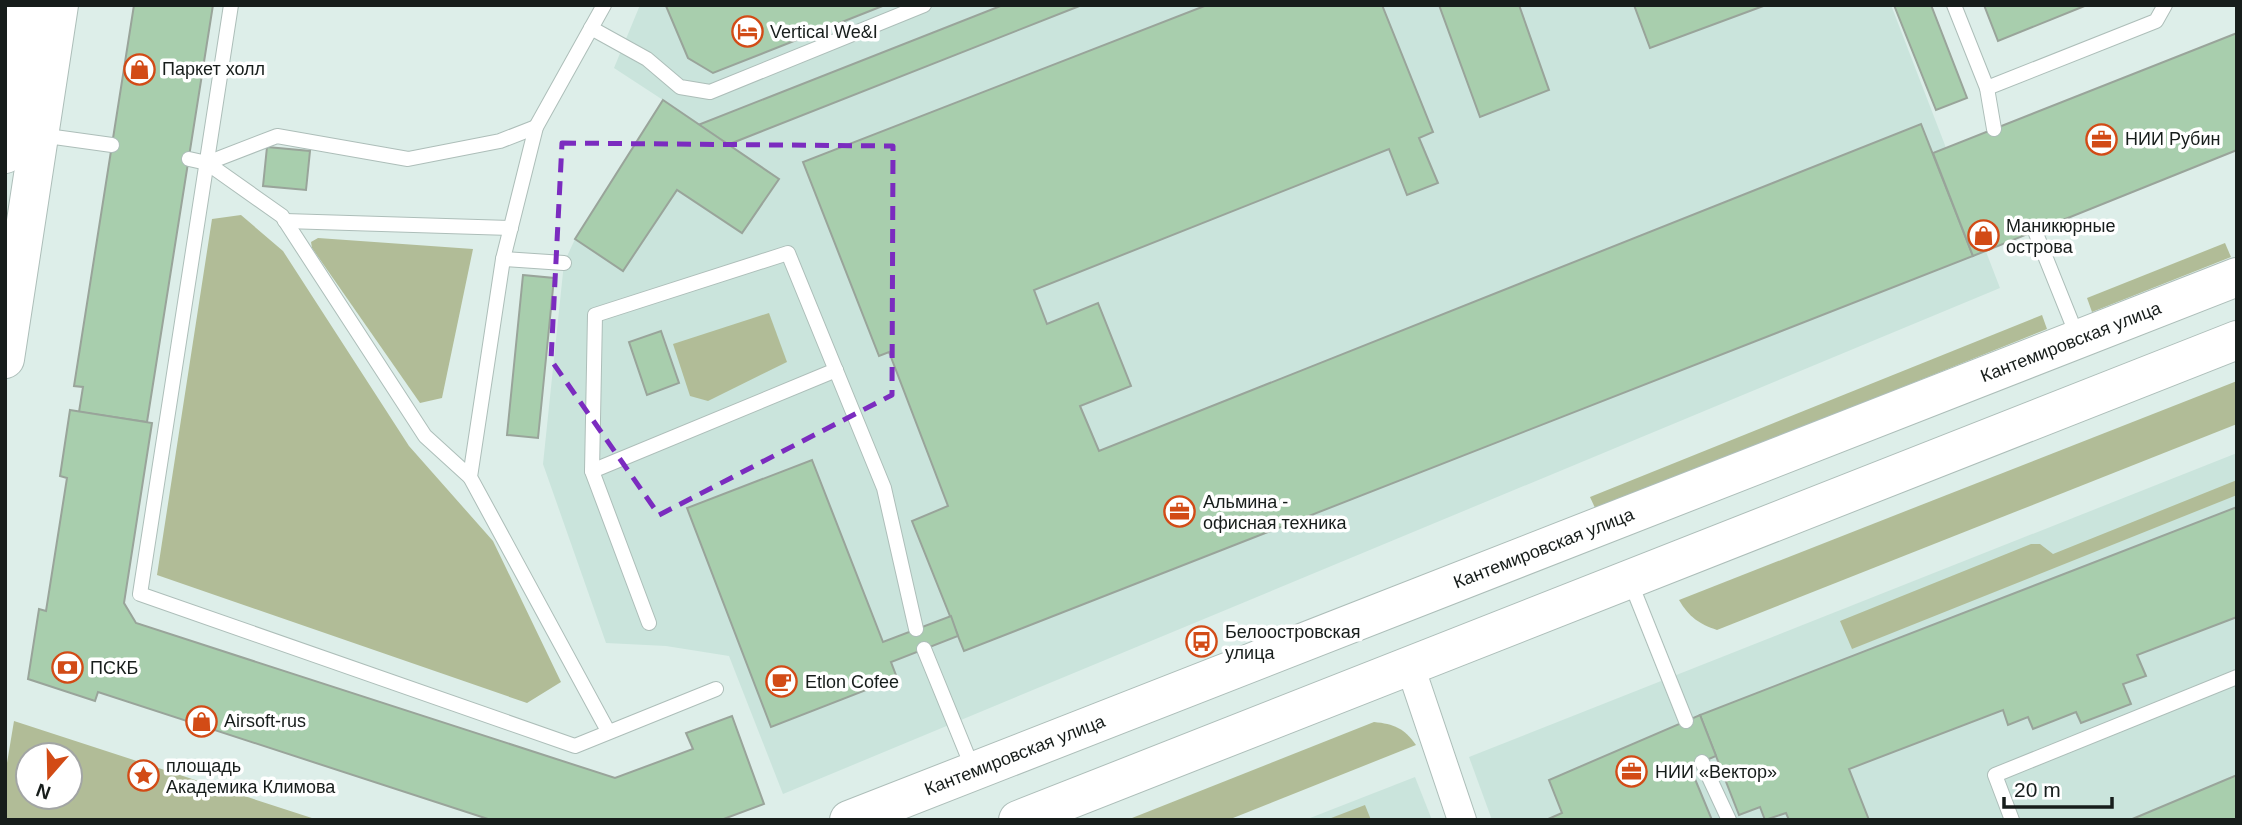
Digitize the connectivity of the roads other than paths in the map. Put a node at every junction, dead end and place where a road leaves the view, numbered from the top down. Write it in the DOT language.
graph roads {
  1 [pos="26,5"];
  2 [pos="59,5"];
  3 [pos="231,5"];
  4 [pos="604,5"];
  5 [pos="924,5"];
  6 [pos="1954,5"];
  7 [pos="2165,5"];
  8 [pos="591,28"];
  9 [pos="1987,88"];
  10 [pos="536,127"];
  11 [pos="1994,128"];
  12 [pos="20,137"];
  13 [pos="112,145"];
  14 [pos="189,159"];
  15 [pos="207,163"];
  16 [pos="285,221"];
  17 [pos="511,228"];
  18 [pos="2035,231"];
  19 [pos="503,259"];
  20 [pos="564,263"];
  21 [pos="2237,277"];
  22 [pos="2078,340"];
  23 [pos="2237,340"];
  24 [pos="5,359"];
  25 [pos="836,369"];
  26 [pos="592,471"];
  27 [pos="470,477"];
  28 [pos="1629,579"];
  29 [pos="649,623"];
  30 [pos="916,629"];
  31 [pos="924,649"];
  32 [pos="1410,666"];
  33 [pos="2237,677"];
  34 [pos="716,689"];
  35 [pos="1686,721"];
  36 [pos="608,731"];
  37 [pos="1702,762"];
  38 [pos="974,771"];
  39 [pos="849,820"];
  40 [pos="1018,820"];
  41 [pos="1462,820"];
  42 [pos="1729,820"];
  43 [pos="2012,820"];
  1 -- 12 [label="main road"];
  2 -- 12 [label="main road"];
  3 -- 15 [label="lane"];
  4 -- 8 [label="lane"];
  5 -- 8 [label="lane"];
  6 -- 9 [label="lane"];
  7 -- 9 [label="lane"];
  8 -- 10 [label="lane"];
  9 -- 11 [label="lane"];
  10 -- 15 [label="lane"];
  10 -- 17 [label="lane"];
  12 -- 13 [label="lane"];
  12 -- 24 [label="main road"];
  14 -- 15 [label="lane"];
  15 -- 16 [label="lane"];
  15 -- 36 [label="lane"];
  16 -- 17 [label="lane"];
  16 -- 27 [label="lane"];
  17 -- 19 [label="lane"];
  18 -- 22 [label="lane"];
  19 -- 20 [label="lane"];
  19 -- 27 [label="lane"];
  21 -- 22 [label="main road, Кантемировская улица"];
  22 -- 38 [label="main road, Кантемировская улица"];
  23 -- 28 [label="main road"];
  25 -- 26 [label="lane"];
  25 -- 26 [label="lane"];
  25 -- 30 [label="lane"];
  26 -- 29 [label="lane"];
  27 -- 36 [label="lane"];
  28 -- 32 [label="main road"];
  28 -- 35 [label="lane"];
  31 -- 38 [label="lane"];
  32 -- 40 [label="main road"];
  32 -- 41 [label="street"];
  33 -- 43 [label="lane"];
  34 -- 36 [label="lane"];
  37 -- 42 [label="lane"];
  38 -- 39 [label="main road, Кантемировская улица"];
}
